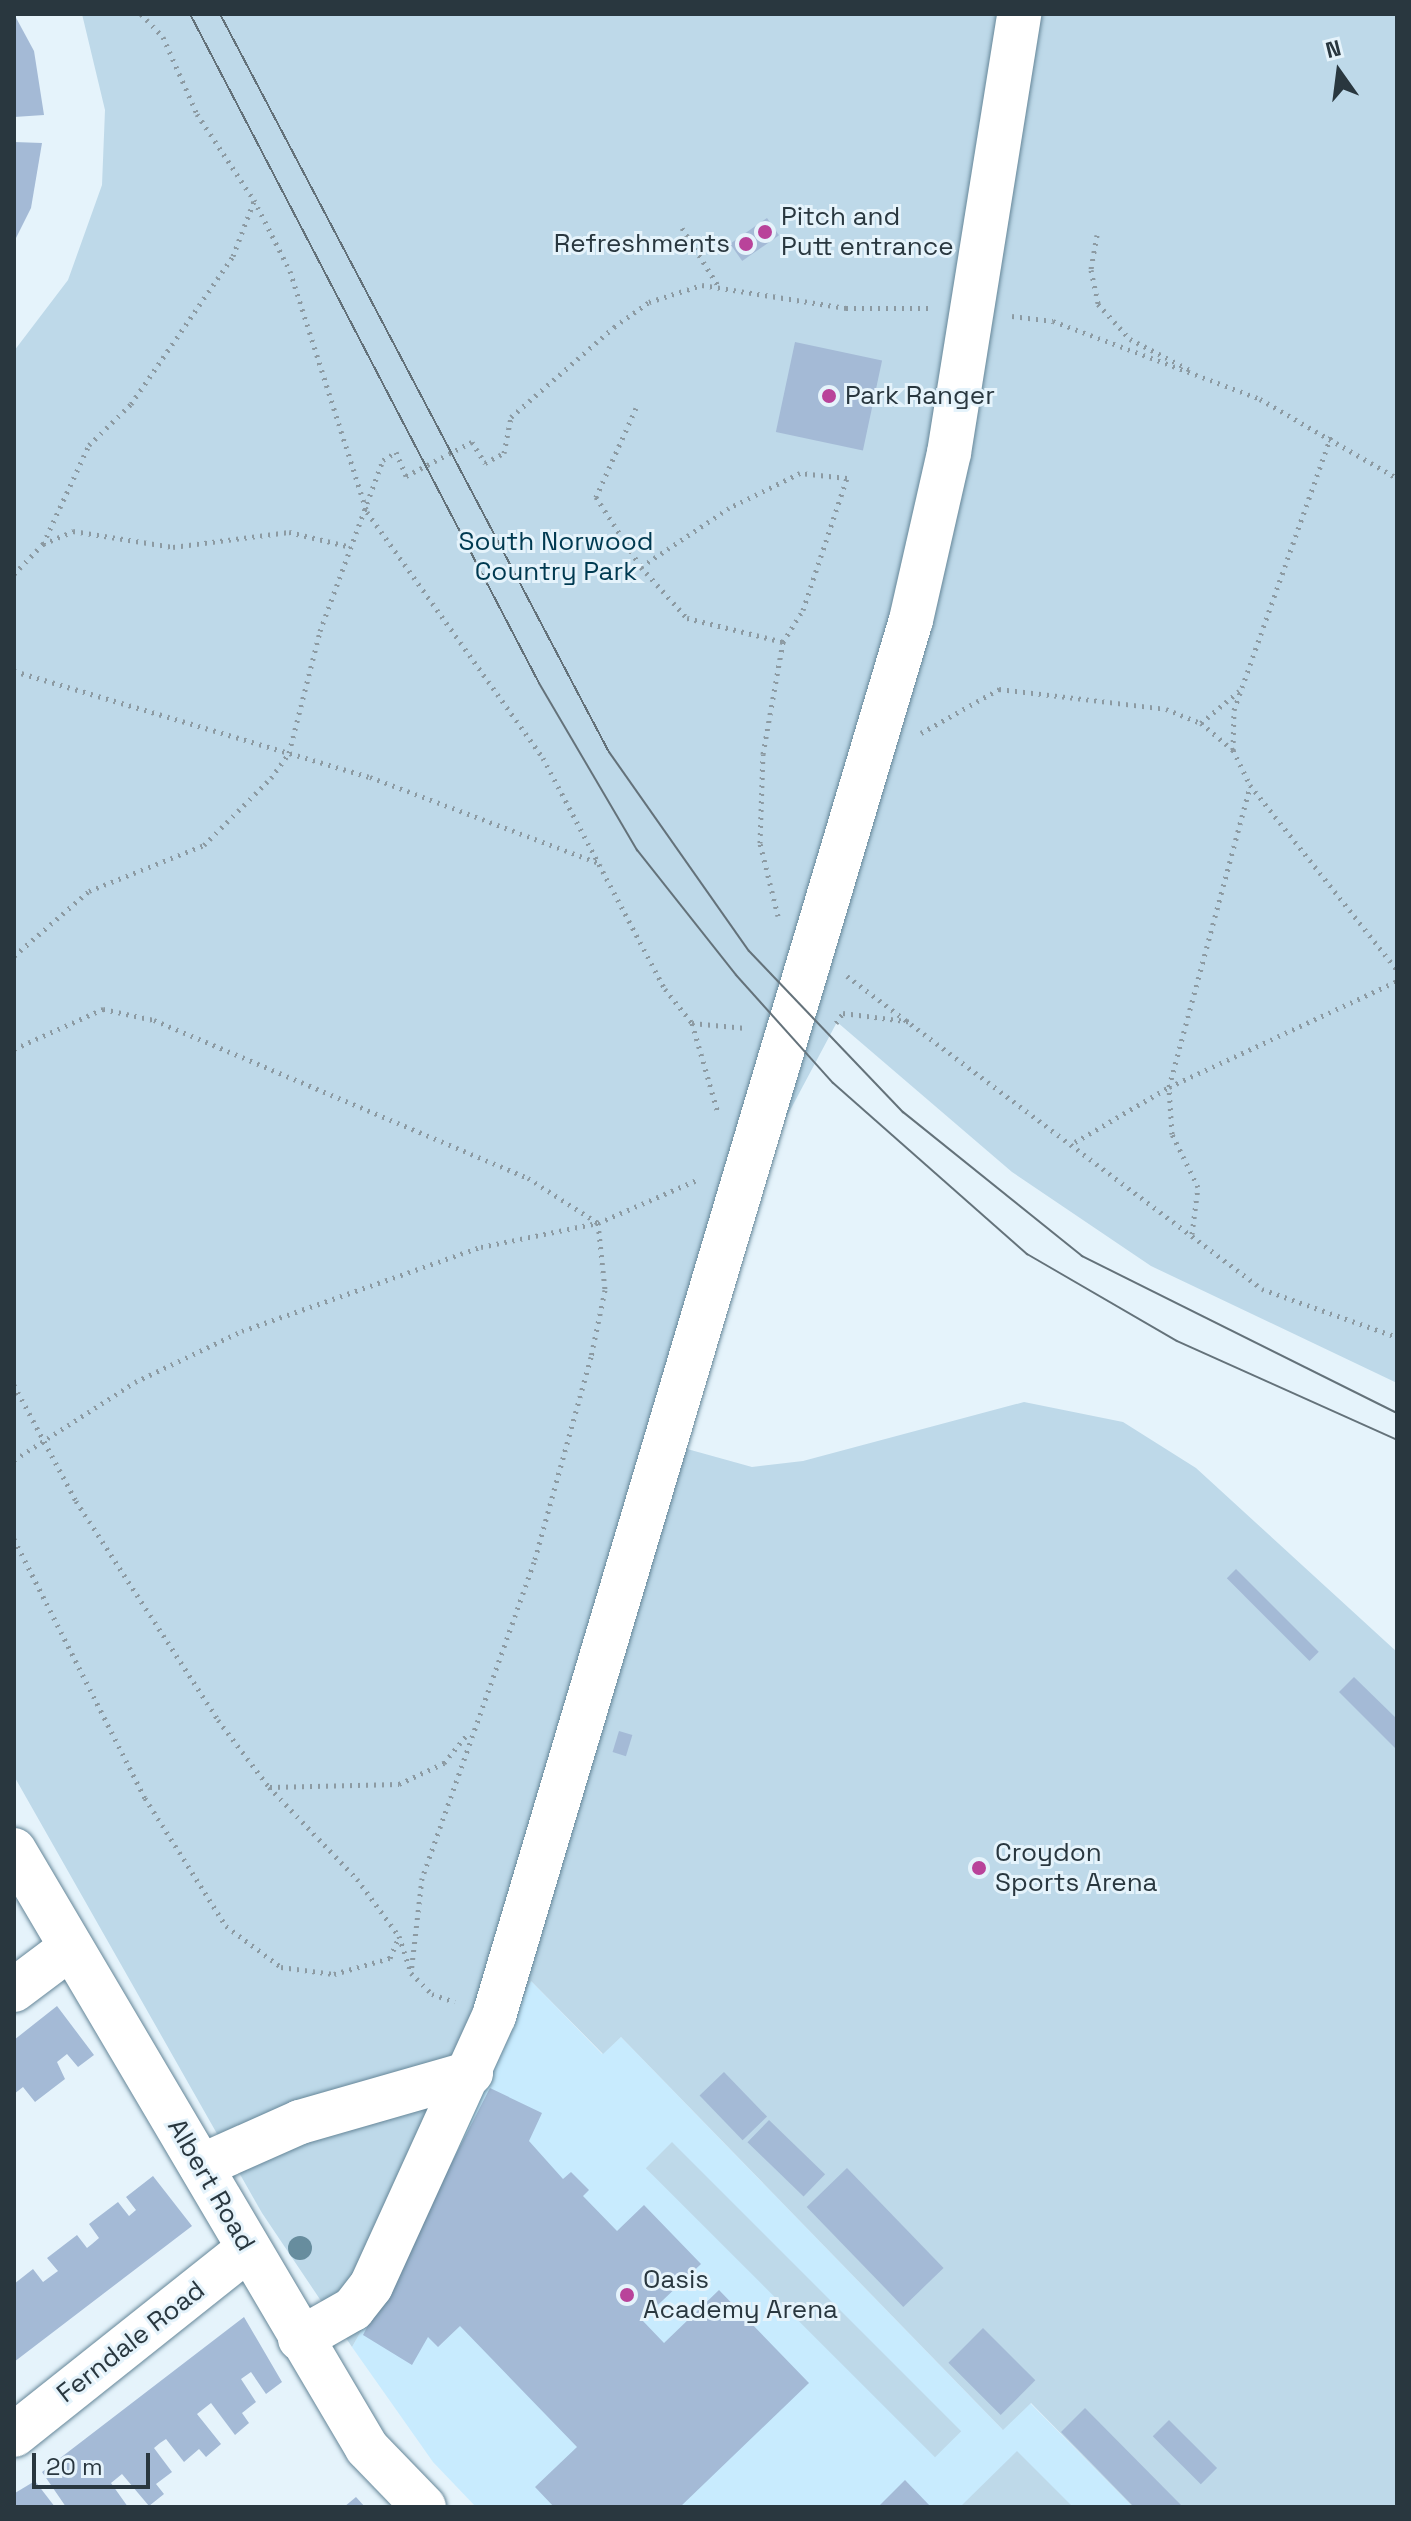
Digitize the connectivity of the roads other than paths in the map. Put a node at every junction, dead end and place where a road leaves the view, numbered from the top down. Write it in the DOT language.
graph roads {
  1 [pos="1019,14"];
  2 [pos="14,1850"];
  3 [pos="70,1948"];
  4 [pos="14,1990"];
  5 [pos="471,2073"];
  6 [pos="201,2166"];
  7 [pos="248,2249"];
  8 [pos="300,2339"];
  9 [pos="14,2435"];
  10 [pos="424,2507"];
  1 -- 5 [label="street"];
  2 -- 3 [label="street, Albert Road"];
  3 -- 4 [label="street"];
  3 -- 6 [label="street, Albert Road"];
  5 -- 6 [label="street"];
  5 -- 8 [label="street"];
  6 -- 7 [label="street, Albert Road"];
  7 -- 8 [label="street, Albert Road"];
  7 -- 9 [label="street, Ferndale Road"];
  8 -- 10 [label="street, Albert Road"];
}
